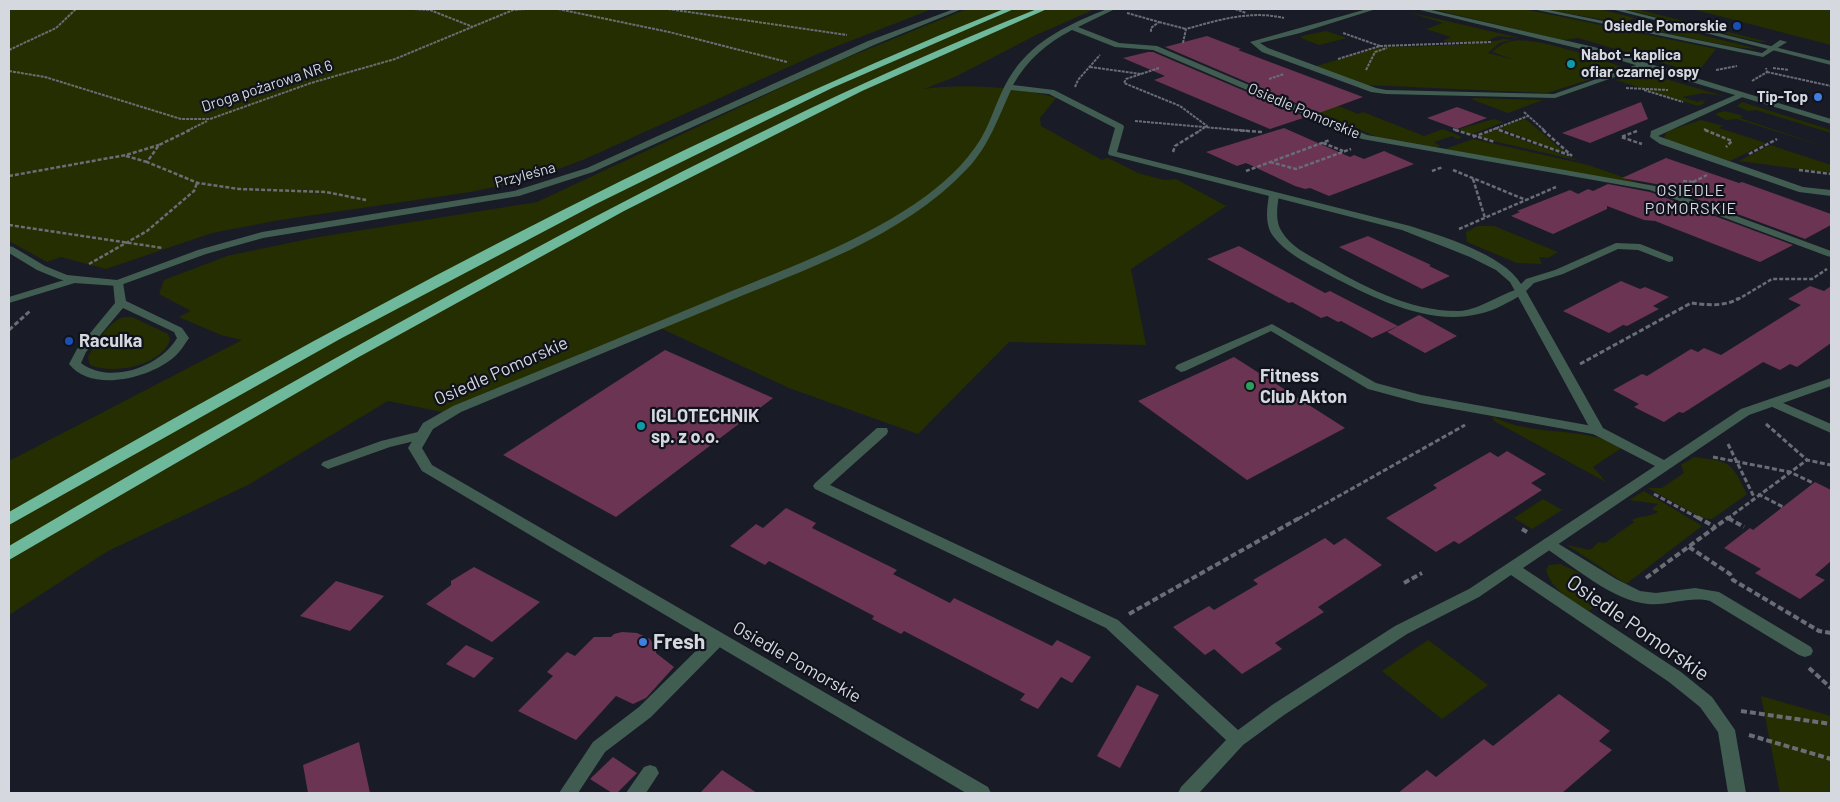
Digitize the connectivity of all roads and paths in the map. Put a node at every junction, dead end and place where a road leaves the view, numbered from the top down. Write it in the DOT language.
graph roads {
  1 [pos="76,9"];
  2 [pos="414,9"];
  3 [pos="527,9"];
  4 [pos="558,9"];
  5 [pos="668,9"];
  6 [pos="959,9"];
  7 [pos="1010,9"];
  8 [pos="1043,9"];
  9 [pos="1112,9"];
  10 [pos="1235,9"];
  11 [pos="1373,9"];
  12 [pos="1419,9"];
  13 [pos="1535,9"];
  14 [pos="1614,9"];
  15 [pos="1645,9"];
  16 [pos="515,10"];
  17 [pos="1246,13"];
  18 [pos="1159,22"];
  19 [pos="474,27"];
  20 [pos="1071,28"];
  21 [pos="1186,29"];
  22 [pos="1305,30"];
  23 [pos="851,35"];
  24 [pos="1438,40"];
  25 [pos="1495,41"];
  26 [pos="1783,42"];
  27 [pos="1404,43"];
  28 [pos="1445,43"];
  29 [pos="1118,45"];
  30 [pos="1407,45"];
  31 [pos="1185,46"];
  32 [pos="1380,46"];
  33 [pos="1392,47"];
  34 [pos="1375,48"];
  35 [pos="1384,48"];
  36 [pos="1773,48"];
  37 [pos="1812,49"];
  38 [pos="9,50"];
  39 [pos="1183,60"];
  40 [pos="1831,63"];
  41 [pos="1645,65"];
  42 [pos="1089,67"];
  43 [pos="812,69"];
  44 [pos="9,71"];
  45 [pos="1368,71"];
  46 [pos="1767,72"];
  47 [pos="1142,74"];
  48 [pos="1608,78"];
  49 [pos="1831,86"];
  50 [pos="1008,87"];
  51 [pos="1620,88"];
  52 [pos="1639,88"];
  53 [pos="1075,90"];
  54 [pos="1676,90"];
  55 [pos="1743,95"];
  56 [pos="1554,96"];
  57 [pos="1708,110"];
  58 [pos="1528,116"];
  59 [pos="1129,118"];
  60 [pos="210,119"];
  61 [pos="1322,119"];
  62 [pos="1831,122"];
  63 [pos="1207,126"];
  64 [pos="1495,128"];
  65 [pos="1453,129"];
  66 [pos="1262,132"];
  67 [pos="1472,137"];
  68 [pos="1777,139"];
  69 [pos="1464,140"];
  70 [pos="1322,143"];
  71 [pos="159,145"];
  72 [pos="1764,146"];
  73 [pos="1353,148"];
  74 [pos="1343,152"];
  75 [pos="126,155"];
  76 [pos="1572,156"];
  77 [pos="1179,158"];
  78 [pos="1578,159"];
  79 [pos="147,162"];
  80 [pos="1270,162"];
  81 [pos="1436,164"];
  82 [pos="1244,171"];
  83 [pos="9,176"];
  84 [pos="1579,176"];
  85 [pos="1473,178"];
  86 [pos="197,183"];
  87 [pos="1831,193"];
  88 [pos="1274,195"];
  89 [pos="1526,200"];
  90 [pos="375,202"];
  91 [pos="1485,218"];
  92 [pos="9,225"];
  93 [pos="1436,239"];
  94 [pos="127,243"];
  95 [pos="170,248"];
  96 [pos="9,249"];
  97 [pos="1831,254"];
  98 [pos="1669,258"];
  99 [pos="1831,266"];
  100 [pos="63,277"];
  101 [pos="74,280"];
  102 [pos="118,283"];
  103 [pos="1520,291"];
  104 [pos="9,300"];
  105 [pos="121,303"];
  106 [pos="1181,368"];
  107 [pos="1567,372"];
  108 [pos="1831,382"];
  109 [pos="1774,403"];
  110 [pos="1750,410"];
  111 [pos="1490,411"];
  112 [pos="1720,428"];
  113 [pos="1831,430"];
  114 [pos="882,431"];
  115 [pos="1598,431"];
  116 [pos="422,435"];
  117 [pos="1685,451"];
  118 [pos="1807,460"];
  119 [pos="1736,461"];
  120 [pos="328,465"];
  121 [pos="1664,465"];
  122 [pos="1831,465"];
  123 [pos="1790,472"];
  124 [pos="1813,484"];
  125 [pos="1758,494"];
  126 [pos="1659,497"];
  127 [pos="1754,497"];
  128 [pos="1783,507"];
  129 [pos="1728,518"];
  130 [pos="9,520"];
  131 [pos="1744,527"];
  132 [pos="1715,528"];
  133 [pos="1522,529"];
  134 [pos="1527,532"];
  135 [pos="1550,544"];
  136 [pos="1689,547"];
  137 [pos="9,554"];
  138 [pos="1512,569"];
  139 [pos="1422,573"];
  140 [pos="1404,583"];
  141 [pos="1638,584"];
  142 [pos="1112,624"];
  143 [pos="1831,633"];
  144 [pos="718,639"];
  145 [pos="1805,651"];
  146 [pos="1831,688"];
  147 [pos="1741,711"];
  148 [pos="1831,724"];
  149 [pos="1746,734"];
  150 [pos="1238,740"];
  151 [pos="1831,759"];
  152 [pos="650,773"];
  153 [pos="568,793"];
  154 [pos="635,793"];
  155 [pos="982,793"];
  156 [pos="1187,793"];
  157 [pos="1737,793"];
  1 -- 38 [label="path"];
  2 -- 19 [label="path"];
  3 -- 16 [label="path, Droga pożarowa NR 6"];
  4 -- 43 [label="path"];
  5 -- 23 [label="path"];
  6 -- 43 [label="street, Przyleśna"];
  7 -- 130 [label="highway"];
  8 -- 137 [label="highway"];
  9 -- 20 [label="street, Osiedle Pomorskie"];
  10 -- 17 [label="path"];
  11 -- 22 [label="street"];
  12 -- 41 [label="street"];
  13 -- 36 [label="street"];
  14 -- 36 [label="street"];
  15 -- 26 [label="street"];
  16 -- 19 [label="path, Droga pożarowa NR 6"];
  17 -- 21 [label="path"];
  17 -- 22 [label="path"];
  18 -- 21 [label="path"];
  19 -- 60 [label="path, Droga pożarowa NR 6"];
  20 -- 29 [label="street, Osiedle Pomorskie"];
  20 -- 50 [label="street, Osiedle Pomorskie"];
  21 -- 31 [label="path"];
  22 -- 56 [label="street"];
  24 -- 28 [label="path"];
  25 -- 28 [label="path"];
  26 -- 36 [label="street"];
  26 -- 37 [label="street"];
  27 -- 30 [label="path"];
  28 -- 30 [label="path"];
  29 -- 39 [label="street, Osiedle Pomorskie"];
  29 -- 42 [label="path"];
  30 -- 33 [label="path"];
  32 -- 33 [label="path"];
  33 -- 35 [label="path"];
  34 -- 35 [label="path"];
  35 -- 45 [label="path"];
  36 -- 40 [label="street"];
  39 -- 47 [label="path"];
  39 -- 61 [label="street, Osiedle Pomorskie"];
  41 -- 48 [label="street"];
  41 -- 55 [label="street"];
  42 -- 47 [label="path"];
  42 -- 53 [label="path"];
  43 -- 102 [label="street, Przyleśna"];
  44 -- 60 [label="path, Droga pożarowa NR 6"];
  46 -- 49 [label="path"];
  47 -- 63 [label="path"];
  48 -- 52 [label="path"];
  48 -- 56 [label="street"];
  50 -- 88 [label="street"];
  50 -- 116 [label="street, Osiedle Pomorskie"];
  51 -- 52 [label="path"];
  52 -- 54 [label="path"];
  52 -- 57 [label="path"];
  55 -- 57 [label="street"];
  55 -- 62 [label="street"];
  56 -- 58 [label="path"];
  57 -- 87 [label="street"];
  58 -- 64 [label="path"];
  58 -- 76 [label="path"];
  59 -- 63 [label="path"];
  60 -- 71 [label="path"];
  61 -- 70 [label="path"];
  61 -- 84 [label="street, Osiedle Pomorskie"];
  63 -- 66 [label="path"];
  63 -- 77 [label="path"];
  64 -- 67 [label="path"];
  64 -- 76 [label="path"];
  65 -- 67 [label="path"];
  67 -- 69 [label="path"];
  68 -- 72 [label="path"];
  70 -- 74 [label="path"];
  70 -- 80 [label="path"];
  71 -- 75 [label="path"];
  71 -- 79 [label="path"];
  73 -- 74 [label="path"];
  74 -- 80 [label="path"];
  75 -- 79 [label="path"];
  75 -- 83 [label="path"];
  76 -- 78 [label="path"];
  79 -- 86 [label="path"];
  80 -- 82 [label="path"];
  81 -- 85 [label="path"];
  84 -- 89 [label="path"];
  84 -- 97 [label="street, Osiedle Pomorskie"];
  85 -- 89 [label="path"];
  85 -- 91 [label="path"];
  86 -- 90 [label="path"];
  86 -- 94 [label="path"];
  88 -- 93 [label="street"];
  88 -- 103 [label="street"];
  89 -- 91 [label="path"];
  91 -- 93 [label="path"];
  92 -- 94 [label="path"];
  93 -- 103 [label="street"];
  94 -- 95 [label="path"];
  94 -- 100 [label="path"];
  96 -- 100 [label="street"];
  98 -- 103 [label="street"];
  99 -- 107 [label="path"];
  100 -- 101 [label="street"];
  101 -- 102 [label="street, Przyleśna"];
  101 -- 104 [label="street"];
  102 -- 105 [label="street"];
  103 -- 107 [label="street"];
  105 -- 105 [label="street"];
  106 -- 111 [label="street"];
  107 -- 115 [label="street"];
  108 -- 109 [label="street"];
  109 -- 110 [label="street"];
  109 -- 113 [label="street"];
  110 -- 112 [label="street"];
  110 -- 118 [label="path"];
  111 -- 115 [label="street"];
  111 -- 142 [label="path"];
  112 -- 117 [label="street"];
  112 -- 119 [label="path"];
  114 -- 142 [label="street"];
  115 -- 121 [label="street"];
  116 -- 120 [label="street"];
  116 -- 144 [label="street, Osiedle Pomorskie"];
  117 -- 119 [label="path"];
  117 -- 121 [label="street"];
  118 -- 122 [label="path"];
  118 -- 123 [label="path"];
  119 -- 123 [label="path"];
  119 -- 127 [label="path"];
  121 -- 135 [label="street"];
  123 -- 124 [label="path"];
  123 -- 125 [label="path"];
  125 -- 127 [label="path"];
  125 -- 128 [label="path"];
  126 -- 132 [label="path"];
  127 -- 129 [label="path"];
  129 -- 131 [label="path"];
  129 -- 132 [label="path"];
  132 -- 136 [label="path"];
  133 -- 134 [label="path"];
  135 -- 138 [label="street"];
  135 -- 145 [label="street"];
  136 -- 141 [label="path"];
  136 -- 143 [label="path"];
  138 -- 150 [label="street"];
  138 -- 157 [label="street, Osiedle Pomorskie"];
  139 -- 140 [label="path"];
  142 -- 150 [label="street"];
  144 -- 153 [label="street"];
  144 -- 155 [label="street, Osiedle Pomorskie"];
  145 -- 146 [label="path"];
  147 -- 148 [label="path"];
  149 -- 151 [label="path"];
  150 -- 156 [label="street"];
  152 -- 154 [label="street"];
}
